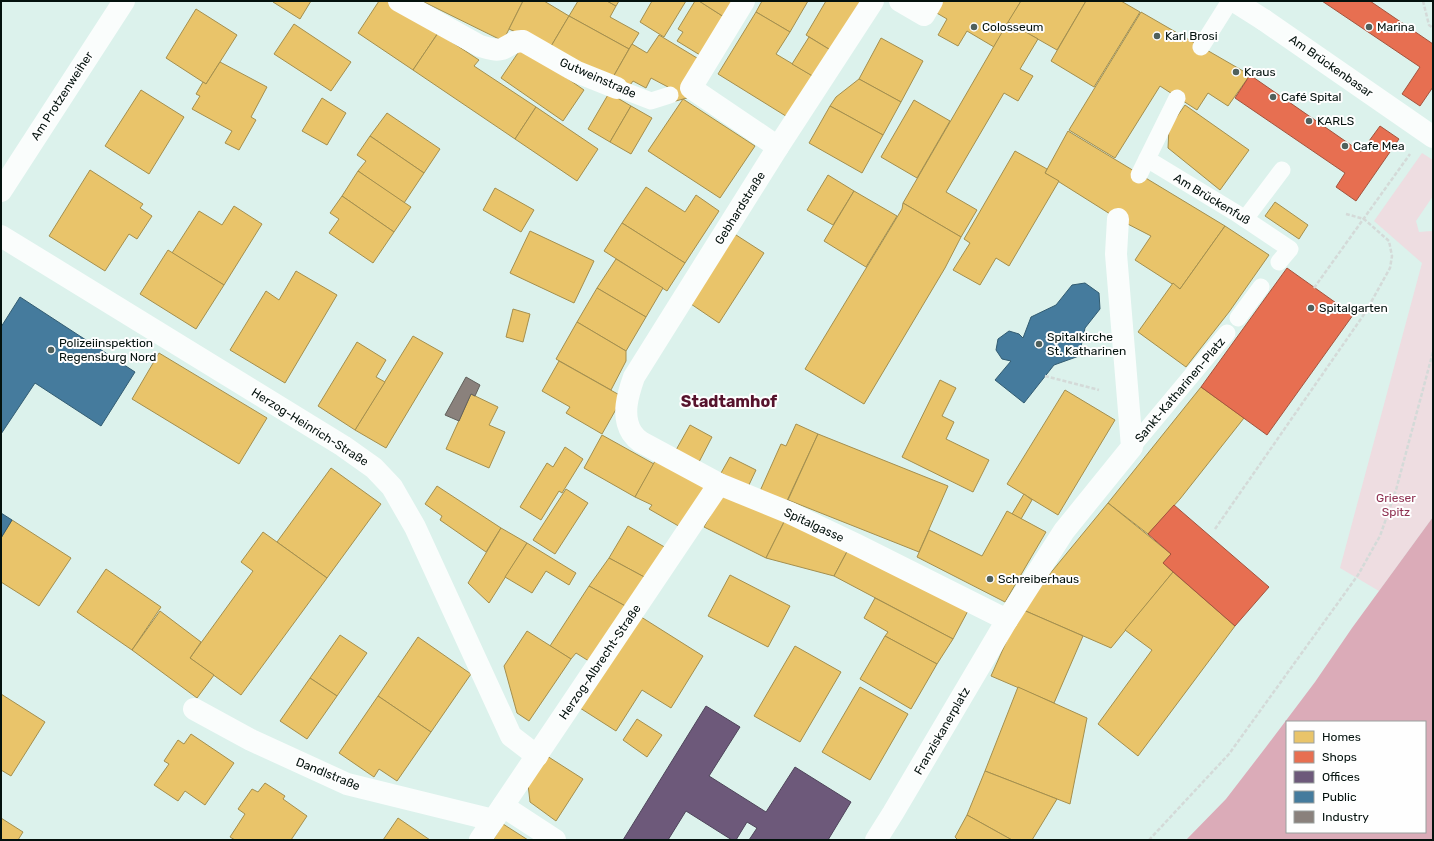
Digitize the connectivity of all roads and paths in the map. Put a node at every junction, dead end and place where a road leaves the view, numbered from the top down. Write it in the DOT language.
graph roads {
  1 [pos="124,1"];
  2 [pos="399,1"];
  3 [pos="744,1"];
  4 [pos="873,1"];
  5 [pos="900,1"];
  6 [pos="932,1"];
  7 [pos="1230,1"];
  8 [pos="1234,1"];
  9 [pos="1423,1"];
  10 [pos="1433,28"];
  11 [pos="1201,47"];
  12 [pos="617,88"];
  13 [pos="682,91"];
  14 [pos="1177,98"];
  15 [pos="1430,134"];
  16 [pos="778,147"];
  17 [pos="1147,159"];
  18 [pos="1282,170"];
  19 [pos="1139,175"];
  20 [pos="1,191"];
  21 [pos="1346,214"];
  22 [pos="1118,219"];
  23 [pos="1245,219"];
  24 [pos="1364,219"];
  25 [pos="1,236"];
  26 [pos="1279,262"];
  27 [pos="1261,287"];
  28 [pos="1314,288"];
  29 [pos="1238,318"];
  30 [pos="1227,333"];
  31 [pos="1433,352"];
  32 [pos="1045,376"];
  33 [pos="1128,398"];
  34 [pos="628,422"];
  35 [pos="1132,447"];
  36 [pos="719,484"];
  37 [pos="1215,529"];
  38 [pos="1007,620"];
  39 [pos="194,709"];
  40 [pos="537,756"];
  41 [pos="498,813"];
  42 [pos="480,840"];
  43 [pos="555,840"];
  44 [pos="876,840"];
  45 [pos="1150,840"];
  1 -- 20 [label="street, Am Protzenweiher"];
  2 -- 12 [label="street, Gutweinstraße"];
  3 -- 13 [label="street"];
  4 -- 16 [label="street, Gebhardstraße"];
  5 -- 6 [label="street"];
  7 -- 11 [label="lane"];
  8 -- 15 [label="street, Am Brückenbasar"];
  9 -- 10 [label="path"];
  12 -- 13 [label="lane, Gutweinstraße"];
  13 -- 16 [label="street"];
  14 -- 17 [label="lane"];
  15 -- 24 [label="path"];
  16 -- 34 [label="street, Gebhardstraße"];
  17 -- 19 [label="lane"];
  17 -- 23 [label="lane, Am Brückenfuß"];
  18 -- 23 [label="lane"];
  21 -- 24 [label="path"];
  22 -- 33 [label="street, Sankt-Katharinen-Platz"];
  23 -- 26 [label="lane, Am Brückenfuß"];
  24 -- 28 [label="path"];
  24 -- 37 [label="path"];
  25 -- 40 [label="street, Herzog-Heinrich-Straße"];
  27 -- 29 [label="lane"];
  30 -- 35 [label="lane, Sankt-Katharinen-Platz"];
  31 -- 45 [label="path"];
  32 -- 33 [label="path"];
  33 -- 35 [label="street, Sankt-Katharinen-Platz"];
  34 -- 36 [label="street, Spitalgasse"];
  35 -- 38 [label="street, Sankt-Katharinen-Platz"];
  36 -- 38 [label="street, Spitalgasse"];
  36 -- 40 [label="street, Herzog-Albrecht-Straße"];
  38 -- 44 [label="street, Franziskanerplatz"];
  39 -- 41 [label="street, Dandlstraße"];
  40 -- 41 [label="street, Herzog-Albrecht-Straße"];
  41 -- 42 [label="street, Herzog-Albrecht-Straße"];
  41 -- 43 [label="street, Dandlstraße"];
}
